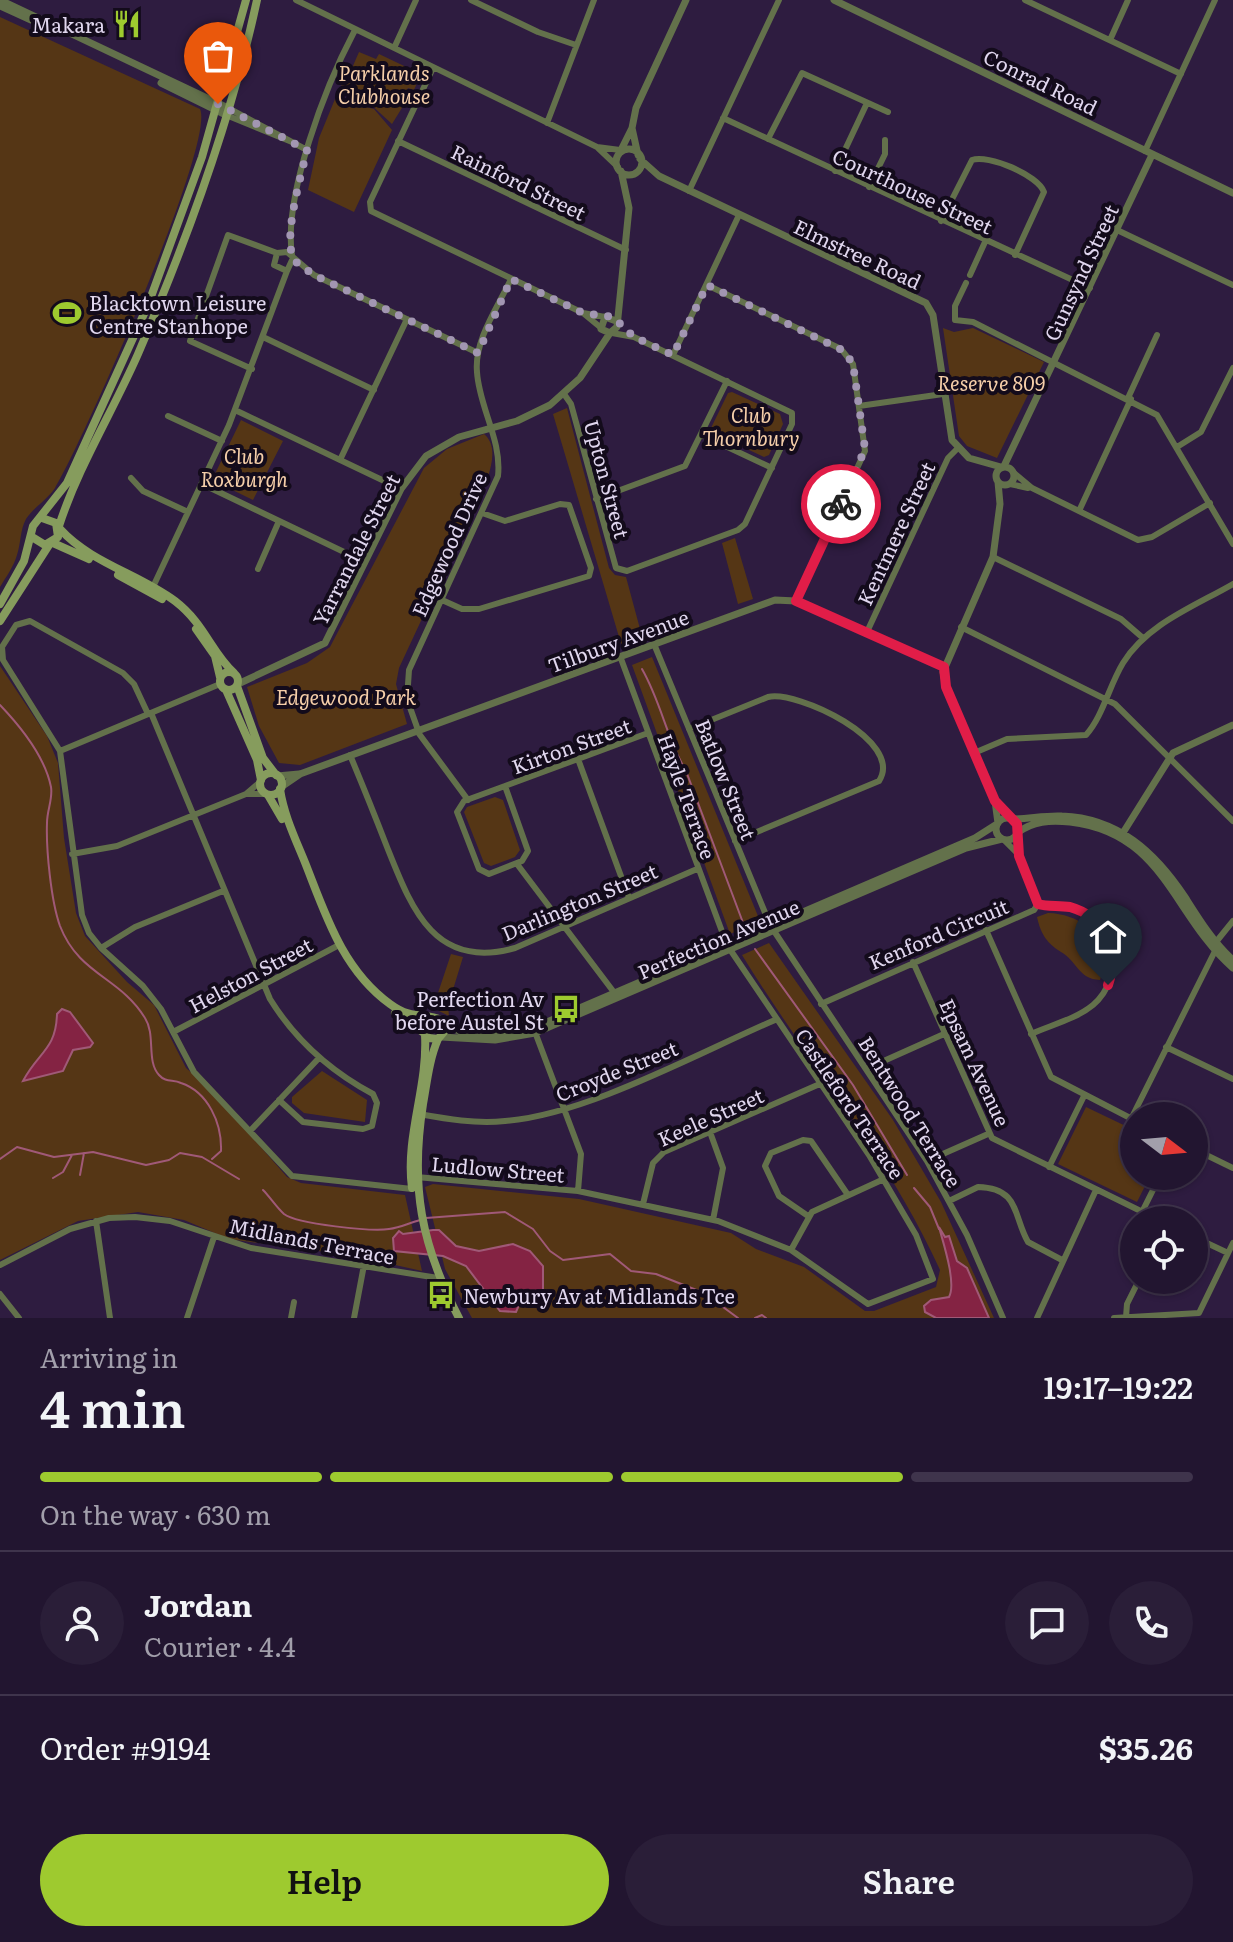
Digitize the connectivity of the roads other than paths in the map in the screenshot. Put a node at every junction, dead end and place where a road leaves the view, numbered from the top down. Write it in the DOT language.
graph roads {
  1 [pos="246,0"];
  2 [pos="257,0"];
  3 [pos="296,0"];
  4 [pos="326,0"];
  5 [pos="416,0"];
  6 [pos="471,0"];
  7 [pos="594,0"];
  8 [pos="686,0"];
  9 [pos="779,0"];
  10 [pos="834,0"];
  11 [pos="1025,0"];
  12 [pos="1128,0"];
  13 [pos="1215,0"];
  14 [pos="0,3"];
  15 [pos="322,10"];
  16 [pos="354,32"];
  17 [pos="1110,40"];
  18 [pos="576,45"];
  19 [pos="395,46"];
  20 [pos="433,68"];
  21 [pos="1181,74"];
  22 [pos="867,103"];
  23 [pos="217,107"];
  24 [pos="227,112"];
  25 [pos="888,112"];
  26 [pos="723,118"];
  27 [pos="547,123"];
  28 [pos="632,128"];
  29 [pos="768,139"];
  30 [pos="885,140"];
  31 [pos="398,141"];
  32 [pos="597,147"];
  33 [pos="621,149"];
  34 [pos="307,150"];
  35 [pos="1148,153"];
  36 [pos="639,157"];
  37 [pos="620,169"];
  38 [pos="835,171"];
  39 [pos="638,174"];
  40 [pos="659,176"];
  41 [pos="869,187"];
  42 [pos="689,191"];
  43 [pos="1233,193"];
  44 [pos="629,198"];
  45 [pos="739,215"];
  46 [pos="941,221"];
  47 [pos="291,230"];
  48 [pos="1117,230"];
  49 [pos="985,242"];
  50 [pos="254,247"];
  51 [pos="627,250"];
  52 [pos="279,252"];
  53 [pos="1015,255"];
  54 [pos="292,257"];
  55 [pos="275,266"];
  56 [pos="288,270"];
  57 [pos="314,275"];
  58 [pos="970,275"];
  59 [pos="511,279"];
  60 [pos="966,283"];
  61 [pos="707,285"];
  62 [pos="1233,285"];
  63 [pos="1090,288"];
  64 [pos="618,292"];
  65 [pos="275,297"];
  66 [pos="583,313"];
  67 [pos="606,316"];
  68 [pos="407,319"];
  69 [pos="617,322"];
  70 [pos="601,328"];
  71 [pos="611,333"];
  72 [pos="1157,335"];
  73 [pos="263,337"];
  74 [pos="634,337"];
  75 [pos="478,353"];
  76 [pos="596,354"];
  77 [pos="673,355"];
  78 [pos="1055,362"];
  79 [pos="1233,368"];
  80 [pos="252,369"];
  81 [pos="727,381"];
  82 [pos="374,390"];
  83 [pos="564,394"];
  84 [pos="943,394"];
  85 [pos="1130,398"];
  86 [pos="859,406"];
  87 [pos="235,410"];
  88 [pos="168,416"];
  89 [pos="491,428"];
  90 [pos="702,435"];
  91 [pos="222,441"];
  92 [pos="1015,447"];
  93 [pos="1177,447"];
  94 [pos="957,449"];
  95 [pos="340,460"];
  96 [pos="979,463"];
  97 [pos="1002,467"];
  98 [pos="772,468"];
  99 [pos="1014,472"];
  100 [pos="131,478"];
  101 [pos="997,480"];
  102 [pos="202,484"];
  103 [pos="1008,484"];
  104 [pos="1032,488"];
  105 [pos="401,489"];
  106 [pos="596,499"];
  107 [pos="1210,503"];
  108 [pos="1000,504"];
  109 [pos="1079,511"];
  110 [pos="188,512"];
  111 [pos="482,513"];
  112 [pos="42,518"];
  113 [pos="279,521"];
  114 [pos="59,528"];
  115 [pos="32,537"];
  116 [pos="51,544"];
  117 [pos="1233,544"];
  118 [pos="993,557"];
  119 [pos="365,562"];
  120 [pos="258,569"];
  121 [pos="1233,584"];
  122 [pos="151,590"];
  123 [pos="442,600"];
  124 [pos="796,601"];
  125 [pos="0,604"];
  126 [pos="0,621"];
  127 [pos="961,627"];
  128 [pos="866,634"];
  129 [pos="1143,638"];
  130 [pos="654,644"];
  131 [pos="620,656"];
  132 [pos="944,667"];
  133 [pos="235,673"];
  134 [pos="253,675"];
  135 [pos="222,684"];
  136 [pos="237,685"];
  137 [pos="1106,697"];
  138 [pos="150,713"];
  139 [pos="1233,725"];
  140 [pos="689,729"];
  141 [pos="418,730"];
  142 [pos="648,733"];
  143 [pos="60,751"];
  144 [pos="974,753"];
  145 [pos="350,755"];
  146 [pos="1170,757"];
  147 [pos="578,759"];
  148 [pos="300,774"];
  149 [pos="276,775"];
  150 [pos="260,781"];
  151 [pos="505,786"];
  152 [pos="281,788"];
  153 [pos="246,794"];
  154 [pos="266,794"];
  155 [pos="468,800"];
  156 [pos="995,801"];
  157 [pos="193,816"];
  158 [pos="1011,819"];
  159 [pos="1233,821"];
  160 [pos="998,823"];
  161 [pos="1017,834"];
  162 [pos="1121,835"];
  163 [pos="1003,839"];
  164 [pos="735,841"];
  165 [pos="72,854"];
  166 [pos="1019,856"];
  167 [pos="517,864"];
  168 [pos="697,869"];
  169 [pos="223,891"];
  170 [pos="629,898"];
  171 [pos="1038,904"];
  172 [pos="1233,921"];
  173 [pos="564,926"];
  174 [pos="772,929"];
  175 [pos="986,930"];
  176 [pos="337,946"];
  177 [pos="1215,947"];
  178 [pos="101,948"];
  179 [pos="728,948"];
  180 [pos="1233,960"];
  181 [pos="913,962"];
  182 [pos="1233,968"];
  183 [pos="262,985"];
  184 [pos="617,996"];
  185 [pos="821,1004"];
  186 [pos="430,1018"];
  187 [pos="775,1020"];
  188 [pos="443,1023"];
  189 [pos="175,1031"];
  190 [pos="534,1031"];
  191 [pos="424,1034"];
  192 [pos="944,1034"];
  193 [pos="1031,1034"];
  194 [pos="440,1038"];
  195 [pos="1166,1047"];
  196 [pos="319,1058"];
  197 [pos="868,1068"];
  198 [pos="1232,1076"];
  199 [pos="822,1083"];
  200 [pos="1084,1096"];
  201 [pos="279,1100"];
  202 [pos="1141,1102"];
  203 [pos="565,1110"];
  204 [pos="1120,1113"];
  205 [pos="418,1114"];
  206 [pos="251,1130"];
  207 [pos="710,1132"];
  208 [pos="988,1134"];
  209 [pos="1208,1156"];
  210 [pos="927,1161"];
  211 [pos="1049,1167"];
  212 [pos="1233,1168"];
  213 [pos="416,1177"];
  214 [pos="884,1179"];
  215 [pos="412,1189"];
  216 [pos="1096,1190"];
  217 [pos="578,1191"];
  218 [pos="848,1195"];
  219 [pos="949,1201"];
  220 [pos="418,1204"];
  221 [pos="643,1204"];
  222 [pos="1129,1206"];
  223 [pos="808,1216"];
  224 [pos="713,1220"];
  225 [pos="96,1221"];
  226 [pos="214,1237"];
  227 [pos="1233,1243"];
  228 [pos="1208,1244"];
  229 [pos="791,1250"];
  230 [pos="1228,1253"];
  231 [pos="1062,1260"];
  232 [pos="0,1265"];
  233 [pos="364,1265"];
  234 [pos="438,1278"];
  235 [pos="933,1279"];
  236 [pos="0,1294"];
  237 [pos="1132,1294"];
  238 [pos="294,1302"];
  239 [pos="1126,1317"];
  240 [pos="19,1318"];
  241 [pos="110,1318"];
  242 [pos="187,1318"];
  243 [pos="291,1318"];
  244 [pos="354,1318"];
  245 [pos="459,1318"];
  246 [pos="1003,1318"];
  247 [pos="1037,1318"];
  248 [pos="1114,1318"];
  1 -- 23 [label="main road"];
  2 -- 24 [label="main road"];
  3 -- 15 [label="street"];
  4 -- 15 [label="street"];
  5 -- 19 [label="street"];
  6 -- 18 [label="street"];
  7 -- 18 [label="street"];
  8 -- 28 [label="street"];
  9 -- 26 [label="street"];
  10 -- 35 [label="street, Conrad Road"];
  11 -- 17 [label="street"];
  12 -- 17 [label="street"];
  13 -- 21 [label="street"];
  14 -- 23 [label="street"];
  15 -- 16 [label="street"];
  16 -- 19 [label="street"];
  16 -- 34 [label="street"];
  17 -- 21 [label="street"];
  18 -- 27 [label="street"];
  19 -- 20 [label="street"];
  20 -- 27 [label="street"];
  20 -- 31 [label="street"];
  21 -- 35 [label="street"];
  22 -- 25 [label="street"];
  22 -- 29 [label="street"];
  22 -- 38 [label="street"];
  23 -- 24 [label="street"];
  23 -- 112 [label="main road"];
  24 -- 34 [label="street"];
  24 -- 114 [label="main road"];
  26 -- 29 [label="street, Courthouse Street"];
  26 -- 42 [label="street"];
  27 -- 32 [label="street"];
  28 -- 33 [label="street"];
  28 -- 36 [label="street"];
  29 -- 38 [label="street, Courthouse Street"];
  30 -- 41 [label="street"];
  31 -- 51 [label="street, Rainford Street"];
  31 -- 59 [label="street"];
  32 -- 33 [label="street"];
  32 -- 37 [label="street"];
  33 -- 36 [label="street, Elmstree Road"];
  33 -- 37 [label="street"];
  34 -- 47 [label="street"];
  35 -- 43 [label="street, Conrad Road"];
  35 -- 48 [label="street, Gunsynd Street"];
  36 -- 39 [label="street"];
  36 -- 40 [label="street, Elmstree Road"];
  37 -- 39 [label="street, Elmstree Road"];
  37 -- 44 [label="street"];
  38 -- 41 [label="street, Courthouse Street"];
  39 -- 40 [label="street, Elmstree Road"];
  39 -- 44 [label="street"];
  40 -- 42 [label="street, Elmstree Road"];
  41 -- 46 [label="street, Courthouse Street"];
  42 -- 45 [label="street, Elmstree Road"];
  44 -- 51 [label="street"];
  45 -- 61 [label="street"];
  45 -- 84 [label="street, Elmstree Road"];
  46 -- 49 [label="street, Courthouse Street"];
  46 -- 53 [label="street"];
  47 -- 52 [label="street"];
  47 -- 54 [label="street"];
  48 -- 62 [label="street"];
  48 -- 63 [label="street, Gunsynd Street"];
  49 -- 53 [label="street, Courthouse Street"];
  49 -- 58 [label="street"];
  50 -- 52 [label="street"];
  50 -- 55 [label="street"];
  50 -- 80 [label="street"];
  51 -- 64 [label="street"];
  52 -- 54 [label="street"];
  52 -- 55 [label="street"];
  53 -- 63 [label="street, Courthouse Street"];
  54 -- 56 [label="street"];
  54 -- 57 [label="street"];
  55 -- 56 [label="street"];
  55 -- 65 [label="street"];
  56 -- 57 [label="street"];
  56 -- 65 [label="street"];
  57 -- 68 [label="street"];
  59 -- 66 [label="street"];
  59 -- 75 [label="street, Edgewood Drive"];
  60 -- 78 [label="street"];
  61 -- 77 [label="street"];
  61 -- 86 [label="street"];
  63 -- 78 [label="street, Gunsynd Street"];
  64 -- 67 [label="street"];
  64 -- 69 [label="street"];
  65 -- 73 [label="street"];
  66 -- 67 [label="street"];
  66 -- 70 [label="street"];
  67 -- 69 [label="street"];
  67 -- 70 [label="street, Yarrandale Street"];
  68 -- 75 [label="street"];
  68 -- 82 [label="street"];
  69 -- 71 [label="street, Yarrandale Street"];
  69 -- 74 [label="street, Upton Street"];
  70 -- 71 [label="street"];
  70 -- 76 [label="street, Yarrandale Street"];
  71 -- 74 [label="street, Upton Street"];
  71 -- 76 [label="street, Yarrandale Street"];
  72 -- 85 [label="street"];
  73 -- 80 [label="street"];
  73 -- 82 [label="street"];
  74 -- 77 [label="street, Upton Street"];
  75 -- 89 [label="street, Edgewood Drive"];
  76 -- 83 [label="street, Yarrandale Street"];
  77 -- 81 [label="street, Upton Street"];
  78 -- 85 [label="street"];
  78 -- 92 [label="street, Gunsynd Street"];
  79 -- 93 [label="street"];
  80 -- 87 [label="street"];
  81 -- 90 [label="street"];
  81 -- 98 [label="street, Upton Street"];
  82 -- 95 [label="street"];
  83 -- 89 [label="street, Yarrandale Street"];
  83 -- 106 [label="street, Upton Street"];
  84 -- 86 [label="street"];
  84 -- 94 [label="street, Elmstree Road"];
  85 -- 93 [label="street"];
  85 -- 109 [label="street"];
  86 -- 124 [label="street"];
  87 -- 91 [label="street"];
  87 -- 95 [label="street"];
  88 -- 91 [label="street"];
  89 -- 105 [label="street, Yarrandale Street"];
  89 -- 111 [label="street, Edgewood Drive"];
  90 -- 98 [label="street"];
  90 -- 106 [label="street"];
  91 -- 102 [label="street"];
  92 -- 97 [label="street, Gunsynd Street"];
  92 -- 99 [label="street, Gunsynd Street"];
  93 -- 107 [label="street"];
  94 -- 96 [label="street"];
  94 -- 128 [label="street, Kentmere Street"];
  95 -- 105 [label="street"];
  96 -- 97 [label="street"];
  96 -- 101 [label="street"];
  97 -- 99 [label="street"];
  97 -- 101 [label="street, Gunsynd Street"];
  98 -- 106 [label="street, Upton Street"];
  99 -- 103 [label="street, Gunsynd Street"];
  99 -- 104 [label="street"];
  100 -- 110 [label="street"];
  101 -- 103 [label="street"];
  101 -- 108 [label="street"];
  102 -- 110 [label="street"];
  102 -- 113 [label="street"];
  103 -- 104 [label="street"];
  103 -- 108 [label="street, Gunsynd Street"];
  104 -- 109 [label="street"];
  105 -- 119 [label="street, Yarrandale Street"];
  107 -- 109 [label="street"];
  107 -- 117 [label="street"];
  108 -- 118 [label="street"];
  110 -- 122 [label="street"];
  111 -- 123 [label="street, Edgewood Drive"];
  111 -- 123 [label="street"];
  112 -- 114 [label="main road"];
  112 -- 115 [label="main road"];
  113 -- 119 [label="street"];
  113 -- 120 [label="street"];
  114 -- 116 [label="main road"];
  114 -- 122 [label="main road"];
  115 -- 116 [label="main road"];
  115 -- 125 [label="main road"];
  116 -- 122 [label="main road"];
  116 -- 126 [label="main road"];
  118 -- 127 [label="street"];
  118 -- 129 [label="street"];
  119 -- 134 [label="street, Yarrandale Street"];
  121 -- 129 [label="street"];
  122 -- 133 [label="main road"];
  122 -- 135 [label="main road"];
  123 -- 141 [label="street, Edgewood Drive"];
  124 -- 128 [label="street"];
  124 -- 130 [label="street, Tilbury Avenue"];
  127 -- 132 [label="street"];
  127 -- 137 [label="street"];
  128 -- 132 [label="street"];
  129 -- 137 [label="street"];
  130 -- 131 [label="street, Tilbury Avenue"];
  130 -- 140 [label="street, Batlow Street"];
  131 -- 141 [label="street, Tilbury Avenue"];
  131 -- 142 [label="street, Hayle Terrace"];
  132 -- 144 [label="street"];
  133 -- 134 [label="street, Yarrandale Street"];
  133 -- 135 [label="main road"];
  133 -- 136 [label="main road"];
  134 -- 136 [label="street, Yarrandale Street"];
  135 -- 136 [label="main road"];
  135 -- 138 [label="street"];
  135 -- 150 [label="main road"];
  136 -- 149 [label="main road"];
  137 -- 144 [label="street"];
  137 -- 146 [label="street"];
  138 -- 143 [label="street"];
  138 -- 143 [label="street"];
  138 -- 157 [label="street"];
  139 -- 146 [label="street"];
  140 -- 164 [label="street, Batlow Street"];
  140 -- 164 [label="street"];
  141 -- 145 [label="street, Tilbury Avenue"];
  141 -- 155 [label="street"];
  142 -- 147 [label="street, Kirton Street"];
  142 -- 168 [label="street, Hayle Terrace"];
  143 -- 165 [label="street"];
  144 -- 156 [label="street"];
  145 -- 148 [label="street, Tilbury Avenue"];
  145 -- 173 [label="street, Darlington Street"];
  146 -- 159 [label="street"];
  146 -- 162 [label="street"];
  147 -- 151 [label="street, Kirton Street"];
  147 -- 170 [label="street"];
  148 -- 149 [label="street, Tilbury Avenue"];
  148 -- 152 [label="street, Tilbury Avenue"];
  149 -- 150 [label="main road"];
  149 -- 152 [label="main road"];
  150 -- 153 [label="street"];
  150 -- 154 [label="main road"];
  151 -- 155 [label="street, Kirton Street"];
  151 -- 167 [label="street"];
  152 -- 154 [label="main road"];
  152 -- 176 [label="main road"];
  153 -- 154 [label="street"];
  153 -- 157 [label="street"];
  154 -- 176 [label="main road"];
  155 -- 167 [label="street"];
  156 -- 158 [label="street"];
  156 -- 160 [label="street"];
  157 -- 165 [label="street"];
  157 -- 169 [label="street"];
  158 -- 160 [label="street, Perfection Avenue"];
  158 -- 161 [label="street"];
  158 -- 162 [label="street"];
  160 -- 163 [label="street"];
  160 -- 174 [label="street, Perfection Avenue"];
  161 -- 162 [label="street"];
  161 -- 163 [label="street, Perfection Avenue"];
  161 -- 166 [label="street"];
  162 -- 177 [label="street"];
  163 -- 166 [label="street"];
  163 -- 174 [label="street, Perfection Avenue"];
  164 -- 174 [label="street, Batlow Street"];
  165 -- 178 [label="street"];
  166 -- 171 [label="street"];
  167 -- 173 [label="street"];
  168 -- 170 [label="street, Darlington Street"];
  168 -- 179 [label="street, Hayle Terrace"];
  169 -- 178 [label="street"];
  169 -- 183 [label="street"];
  170 -- 173 [label="street, Darlington Street"];
  171 -- 175 [label="street, Kenford Circuit"];
  171 -- 193 [label="street, Kenford Circuit"];
  172 -- 177 [label="street"];
  173 -- 184 [label="street"];
  174 -- 179 [label="street, Perfection Avenue"];
  174 -- 185 [label="street, Bentwood Terrace"];
  175 -- 181 [label="street, Kenford Circuit"];
  175 -- 193 [label="street"];
  176 -- 183 [label="street, Helston Street"];
  176 -- 186 [label="main road"];
  176 -- 191 [label="main road"];
  177 -- 180 [label="street"];
  177 -- 182 [label="street"];
  177 -- 195 [label="street"];
  178 -- 189 [label="street"];
  179 -- 184 [label="street, Perfection Avenue"];
  179 -- 187 [label="street, Castleford Terrace"];
  181 -- 185 [label="street, Kenford Circuit"];
  181 -- 192 [label="street, Epsam Avenue"];
  183 -- 189 [label="street, Helston Street"];
  183 -- 196 [label="street"];
  184 -- 190 [label="street, Perfection Avenue"];
  185 -- 197 [label="street, Bentwood Terrace"];
  186 -- 188 [label="main road"];
  186 -- 191 [label="main road"];
  187 -- 199 [label="street, Castleford Terrace"];
  187 -- 203 [label="street, Croyde Street"];
  188 -- 190 [label="street, Perfection Avenue"];
  188 -- 194 [label="main road"];
  189 -- 206 [label="street"];
  190 -- 194 [label="street, Perfection Avenue"];
  190 -- 203 [label="street"];
  191 -- 194 [label="main road"];
  191 -- 205 [label="main road"];
  192 -- 197 [label="street"];
  192 -- 208 [label="street, Epsam Avenue"];
  193 -- 200 [label="street"];
  194 -- 205 [label="main road"];
  195 -- 198 [label="street"];
  195 -- 202 [label="street"];
  196 -- 201 [label="street"];
  196 -- 201 [label="street"];
  197 -- 210 [label="street, Bentwood Terrace"];
  199 -- 207 [label="street, Keele Street"];
  199 -- 214 [label="street, Castleford Terrace"];
  200 -- 204 [label="street"];
  200 -- 211 [label="street"];
  201 -- 206 [label="street"];
  203 -- 205 [label="street, Croyde Street"];
  203 -- 217 [label="street"];
  205 -- 213 [label="main road"];
  205 -- 215 [label="main road"];
  206 -- 215 [label="street"];
  207 -- 221 [label="street, Keele Street"];
  207 -- 224 [label="street"];
  208 -- 210 [label="street"];
  208 -- 211 [label="street, Epsam Avenue"];
  209 -- 212 [label="street"];
  210 -- 219 [label="street, Bentwood Terrace"];
  211 -- 216 [label="street, Epsam Avenue"];
  213 -- 217 [label="street, Ludlow Street"];
  213 -- 220 [label="main road"];
  214 -- 218 [label="street"];
  214 -- 235 [label="street, Castleford Terrace"];
  215 -- 220 [label="main road"];
  216 -- 222 [label="street, Epsam Avenue"];
  216 -- 231 [label="street"];
  217 -- 221 [label="street, Ludlow Street"];
  218 -- 223 [label="street"];
  218 -- 223 [label="street"];
  219 -- 231 [label="street"];
  219 -- 246 [label="street, Bentwood Terrace"];
  220 -- 234 [label="main road"];
  221 -- 224 [label="street, Ludlow Street"];
  223 -- 229 [label="street"];
  224 -- 229 [label="street, Ludlow Street"];
  225 -- 226 [label="street, Midlands Terrace"];
  225 -- 232 [label="street, Midlands Terrace"];
  225 -- 241 [label="street"];
  226 -- 233 [label="street, Midlands Terrace"];
  226 -- 242 [label="street"];
  227 -- 230 [label="street"];
  228 -- 230 [label="street"];
  229 -- 235 [label="street, Ludlow Street"];
  230 -- 239 [label="street"];
  231 -- 247 [label="street"];
  233 -- 234 [label="street, Midlands Terrace"];
  233 -- 244 [label="street"];
  234 -- 245 [label="main road"];
  236 -- 240 [label="street"];
  237 -- 239 [label="street"];
  238 -- 243 [label="street"];
  239 -- 248 [label="street"];
}
